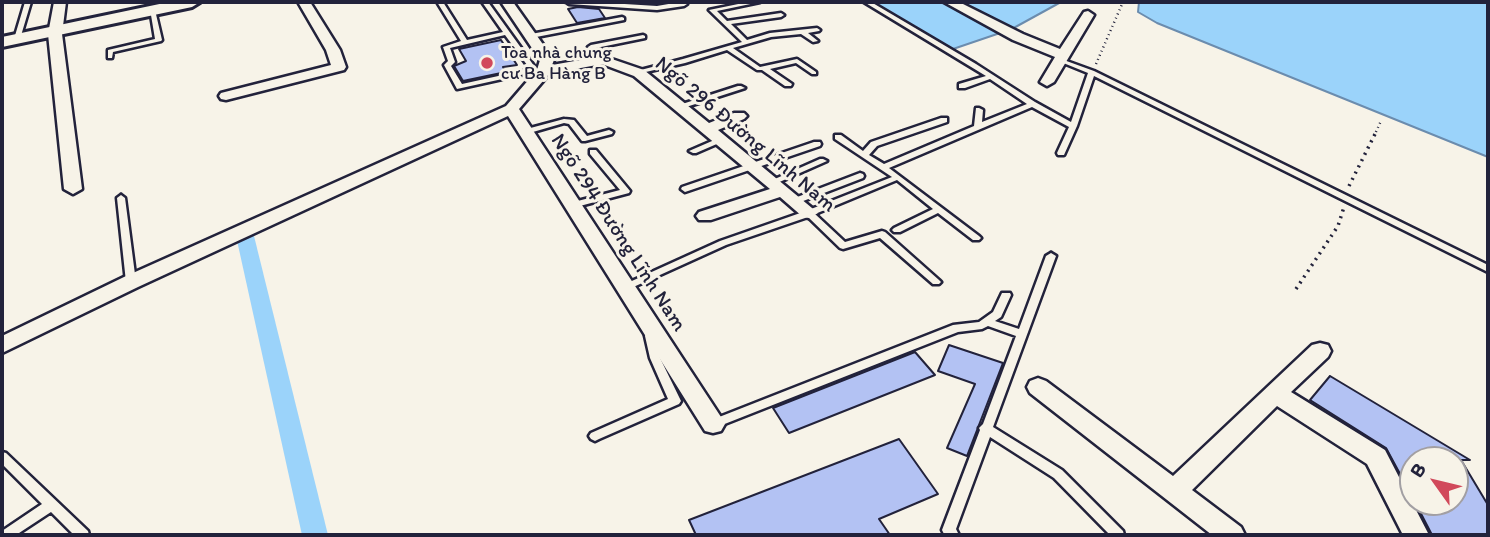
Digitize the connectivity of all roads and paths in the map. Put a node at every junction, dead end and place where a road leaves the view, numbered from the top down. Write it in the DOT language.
graph roads {
  1 [pos="29,2"];
  2 [pos="60,2"];
  3 [pos="192,2"];
  4 [pos="304,2"];
  5 [pos="440,2"];
  6 [pos="485,2"];
  7 [pos="508,2"];
  8 [pos="569,2"];
  9 [pos="683,2"];
  10 [pos="757,2"];
  11 [pos="867,2"];
  12 [pos="950,2"];
  13 [pos="1123,2"];
  14 [pos="743,4"];
  15 [pos="152,10"];
  16 [pos="781,15"];
  17 [pos="1088,15"];
  18 [pos="757,18"];
  19 [pos="622,19"];
  20 [pos="726,23"];
  21 [pos="817,30"];
  22 [pos="55,31"];
  23 [pos="803,32"];
  24 [pos="508,33"];
  25 [pos="531,36"];
  26 [pos="643,37"];
  27 [pos="9,40"];
  28 [pos="815,41"];
  29 [pos="465,42"];
  30 [pos="747,43"];
  31 [pos="728,48"];
  32 [pos="110,57"];
  33 [pos="1060,57"];
  34 [pos="603,60"];
  35 [pos="765,69"];
  36 [pos="544,71"];
  37 [pos="637,72"];
  38 [pos="1092,72"];
  39 [pos="814,73"];
  40 [pos="990,78"];
  41 [pos="1047,82"];
  42 [pos="788,84"];
  43 [pos="962,86"];
  44 [pos="741,88"];
  45 [pos="226,96"];
  46 [pos="1032,104"];
  47 [pos="680,106"];
  48 [pos="511,109"];
  49 [pos="979,110"];
  50 [pos="739,116"];
  51 [pos="944,120"];
  52 [pos="1381,121"];
  53 [pos="1073,126"];
  54 [pos="978,127"];
  55 [pos="707,129"];
  56 [pos="526,132"];
  57 [pos="609,132"];
  58 [pos="838,137"];
  59 [pos="722,140"];
  60 [pos="817,144"];
  61 [pos="693,151"];
  62 [pos="593,152"];
  63 [pos="1061,153"];
  64 [pos="864,155"];
  65 [pos="823,161"];
  66 [pos="884,167"];
  67 [pos="754,168"];
  68 [pos="858,175"];
  69 [pos="898,177"];
  70 [pos="73,189"];
  71 [pos="685,189"];
  72 [pos="788,192"];
  73 [pos="1344,197"];
  74 [pos="121,198"];
  75 [pos="573,205"];
  76 [pos="939,209"];
  77 [pos="809,213"];
  78 [pos="705,216"];
  79 [pos="897,230"];
  80 [pos="976,238"];
  81 [pos="1051,256"];
  82 [pos="1488,269"];
  83 [pos="131,282"];
  84 [pos="936,282"];
  85 [pos="626,287"];
  86 [pos="1296,289"];
  87 [pos="1006,295"];
  88 [pos="645,317"];
  89 [pos="987,322"];
  90 [pos="1023,334"];
  91 [pos="2,345"];
  92 [pos="1320,351"];
  93 [pos="1038,387"];
  94 [pos="1276,394"];
  95 [pos="713,424"];
  96 [pos="985,428"];
  97 [pos="595,436"];
  98 [pos="2,457"];
  99 [pos="1174,491"];
  100 [pos="51,505"];
  101 [pos="951,533"];
  102 [pos="6,535"];
  103 [pos="83,535"];
  104 [pos="1118,535"];
  105 [pos="1231,535"];
  106 [pos="1416,535"];
  1 -- 27 [label="lane"];
  2 -- 22 [label="street"];
  3 -- 15 [label="main road"];
  4 -- 45 [label="street"];
  5 -- 29 [label="lane"];
  6 -- 24 [label="lane"];
  7 -- 25 [label="street"];
  8 -- 9 [label="lane"];
  10 -- 14 [label="lane"];
  11 -- 40 [label="lane"];
  12 -- 33 [label="street"];
  13 -- 38 [label="path"];
  14 -- 18 [label="lane"];
  14 -- 20 [label="lane"];
  15 -- 22 [label="main road"];
  15 -- 32 [label="lane"];
  16 -- 18 [label="lane"];
  17 -- 33 [label="street"];
  18 -- 20 [label="lane"];
  19 -- 25 [label="lane"];
  20 -- 30 [label="lane"];
  21 -- 23 [label="lane"];
  22 -- 27 [label="main road"];
  22 -- 70 [label="street"];
  23 -- 28 [label="lane"];
  23 -- 30 [label="lane"];
  24 -- 29 [label="lane"];
  24 -- 29 [label="lane"];
  25 -- 36 [label="street"];
  26 -- 34 [label="lane"];
  30 -- 31 [label="lane"];
  31 -- 35 [label="lane"];
  31 -- 37 [label="lane"];
  33 -- 38 [label="lane"];
  33 -- 41 [label="street"];
  34 -- 36 [label="street"];
  34 -- 37 [label="street, Ngõ 296 Đường Lĩnh Nam"];
  35 -- 39 [label="lane"];
  35 -- 42 [label="lane"];
  36 -- 48 [label="street"];
  37 -- 47 [label="street, Ngõ 296 Đường Lĩnh Nam"];
  38 -- 53 [label="lane"];
  38 -- 73 [label="lane"];
  40 -- 43 [label="lane"];
  40 -- 46 [label="lane"];
  44 -- 47 [label="lane"];
  46 -- 53 [label="lane"];
  46 -- 54 [label="lane"];
  47 -- 55 [label="street, Ngõ 296 Đường Lĩnh Nam"];
  48 -- 56 [label="street, Ngõ 294 Đường Lĩnh Nam"];
  48 -- 83 [label="street"];
  49 -- 54 [label="lane"];
  50 -- 55 [label="street"];
  51 -- 64 [label="lane"];
  52 -- 73 [label="path"];
  53 -- 63 [label="lane"];
  54 -- 66 [label="lane"];
  55 -- 59 [label="street, Ngõ 296 Đường Lĩnh Nam"];
  56 -- 57 [label="lane"];
  56 -- 75 [label="street, Ngõ 294 Đường Lĩnh Nam"];
  58 -- 64 [label="lane"];
  59 -- 61 [label="lane"];
  59 -- 67 [label="street, Ngõ 296 Đường Lĩnh Nam"];
  60 -- 67 [label="lane"];
  62 -- 75 [label="lane"];
  64 -- 66 [label="lane"];
  65 -- 72 [label="lane"];
  66 -- 69 [label="lane"];
  67 -- 71 [label="lane"];
  67 -- 72 [label="street, Ngõ 296 Đường Lĩnh Nam"];
  68 -- 72 [label="lane"];
  69 -- 76 [label="lane"];
  69 -- 77 [label="lane"];
  72 -- 77 [label="street, Ngõ 296 Đường Lĩnh Nam"];
  72 -- 78 [label="street"];
  73 -- 82 [label="lane"];
  73 -- 86 [label="path"];
  74 -- 83 [label="lane"];
  75 -- 85 [label="street, Ngõ 294 Đường Lĩnh Nam"];
  76 -- 79 [label="lane"];
  76 -- 80 [label="lane"];
  77 -- 84 [label="lane, Ngõ 296 Đường Lĩnh Nam"];
  77 -- 85 [label="lane"];
  81 -- 90 [label="lane"];
  83 -- 91 [label="street"];
  85 -- 88 [label="street, Ngõ 294 Đường Lĩnh Nam"];
  87 -- 89 [label="lane"];
  88 -- 95 [label="street, Ngõ 294 Đường Lĩnh Nam"];
  88 -- 97 [label="lane"];
  89 -- 90 [label="lane"];
  89 -- 95 [label="lane"];
  90 -- 96 [label="lane"];
  92 -- 94 [label="street"];
  93 -- 99 [label="street"];
  94 -- 99 [label="street"];
  94 -- 106 [label="street"];
  96 -- 101 [label="lane"];
  96 -- 104 [label="lane"];
  98 -- 100 [label="lane"];
  99 -- 105 [label="street"];
  100 -- 102 [label="lane"];
  100 -- 103 [label="lane"];
}
